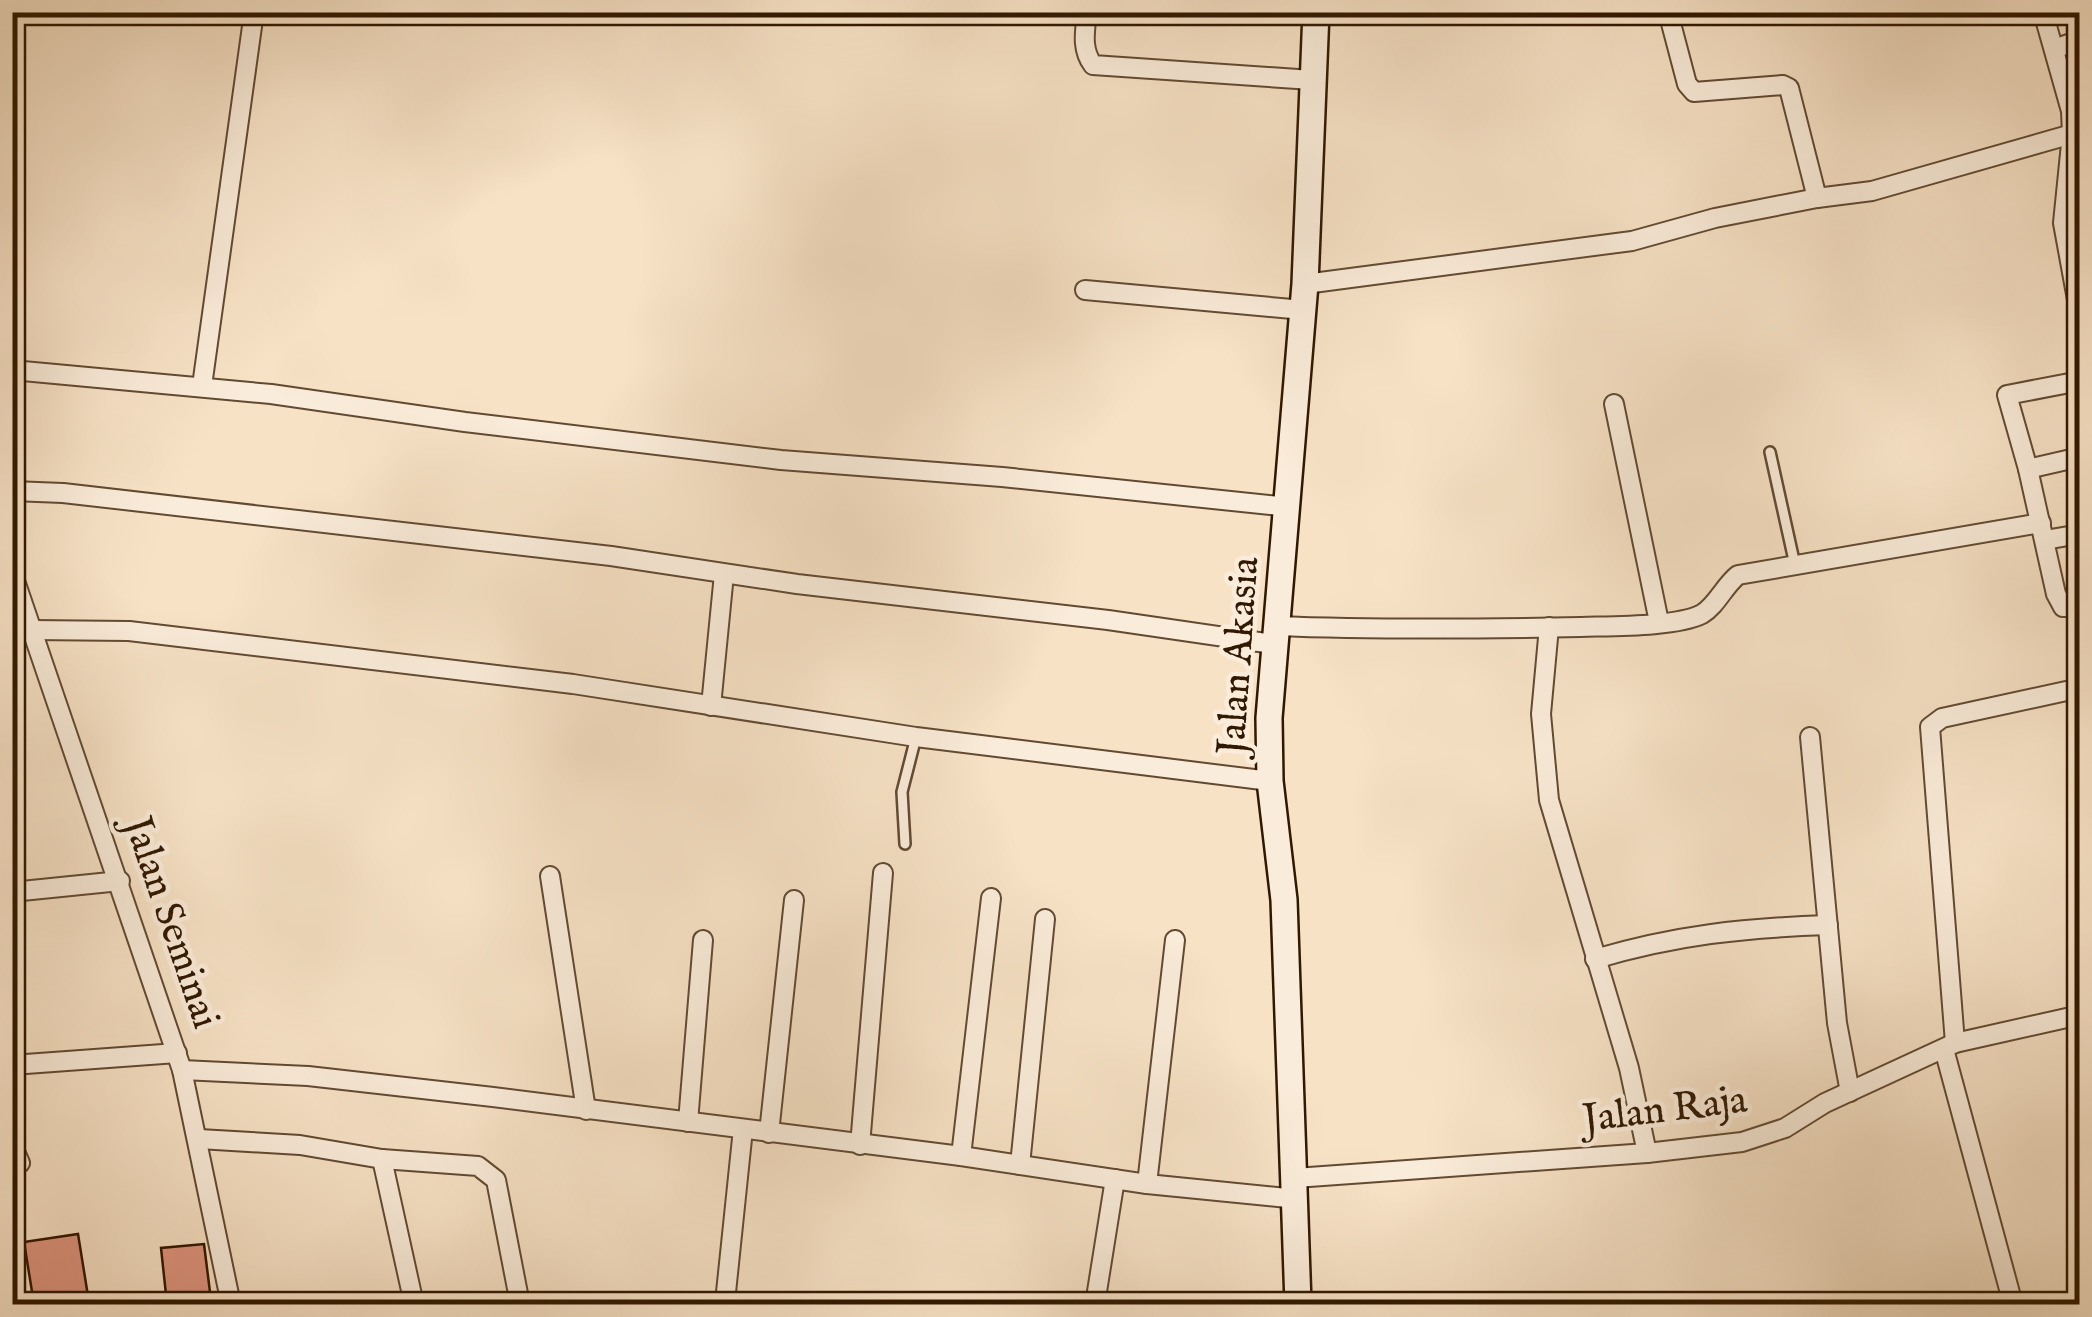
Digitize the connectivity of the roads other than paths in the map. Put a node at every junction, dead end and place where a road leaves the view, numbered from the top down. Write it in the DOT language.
graph roads {
  1 [pos="254,12"];
  2 [pos="1087,12"];
  3 [pos="1316,12"];
  4 [pos="1668,12"];
  5 [pos="2043,12"];
  6 [pos="2080,40"];
  7 [pos="2054,50"];
  8 [pos="1312,80"];
  9 [pos="2076,131"];
  10 [pos="1817,198"];
  11 [pos="1305,284"];
  12 [pos="1084,290"];
  13 [pos="1303,310"];
  14 [pos="2080,316"];
  15 [pos="12,370"];
  16 [pos="2080,381"];
  17 [pos="202,386"];
  18 [pos="1614,404"];
  19 [pos="1770,452"];
  20 [pos="2080,457"];
  21 [pos="2028,468"];
  22 [pos="12,492"];
  23 [pos="1289,507"];
  24 [pos="2043,532"];
  25 [pos="2080,534"];
  26 [pos="1795,565"];
  27 [pos="12,572"];
  28 [pos="724,574"];
  29 [pos="2080,607"];
  30 [pos="1660,622"];
  31 [pos="1549,627"];
  32 [pos="32,630"];
  33 [pos="1274,635"];
  34 [pos="2080,688"];
  35 [pos="711,706"];
  36 [pos="916,738"];
  37 [pos="1810,738"];
  38 [pos="1270,781"];
  39 [pos="905,844"];
  40 [pos="883,874"];
  41 [pos="550,876"];
  42 [pos="120,881"];
  43 [pos="12,892"];
  44 [pos="991,898"];
  45 [pos="794,900"];
  46 [pos="1045,919"];
  47 [pos="1828,925"];
  48 [pos="704,940"];
  49 [pos="1176,940"];
  50 [pos="1595,960"];
  51 [pos="2080,1014"];
  52 [pos="1950,1046"];
  53 [pos="180,1061"];
  54 [pos="12,1065"];
  55 [pos="1850,1092"];
  56 [pos="586,1110"];
  57 [pos="688,1122"];
  58 [pos="743,1129"];
  59 [pos="769,1133"];
  60 [pos="199,1139"];
  61 [pos="12,1145"];
  62 [pos="860,1145"];
  63 [pos="1646,1153"];
  64 [pos="960,1156"];
  65 [pos="382,1159"];
  66 [pos="20,1163"];
  67 [pos="1020,1164"];
  68 [pos="1115,1179"];
  69 [pos="1147,1184"];
  70 [pos="1296,1188"];
  71 [pos="724,1302"];
  72 [pos="229,1304"];
  73 [pos="414,1304"];
  74 [pos="520,1304"];
  75 [pos="1095,1304"];
  76 [pos="1298,1304"];
  77 [pos="2013,1304"];
  1 -- 17 [label="street"];
  2 -- 8 [label="street"];
  3 -- 8 [label="street, Jalan Akasia"];
  4 -- 10 [label="street"];
  5 -- 7 [label="street"];
  6 -- 7 [label="street"];
  7 -- 9 [label="street"];
  8 -- 11 [label="street, Jalan Akasia"];
  9 -- 10 [label="street"];
  9 -- 14 [label="street"];
  10 -- 11 [label="street"];
  11 -- 13 [label="street, Jalan Akasia"];
  12 -- 13 [label="street"];
  13 -- 23 [label="street, Jalan Akasia"];
  15 -- 17 [label="street"];
  16 -- 21 [label="street"];
  17 -- 23 [label="street"];
  18 -- 30 [label="street"];
  19 -- 26 [label="lane"];
  20 -- 21 [label="street"];
  21 -- 24 [label="street"];
  22 -- 28 [label="street"];
  23 -- 33 [label="street, Jalan Akasia"];
  24 -- 25 [label="street"];
  24 -- 26 [label="street"];
  24 -- 29 [label="street"];
  26 -- 30 [label="street"];
  27 -- 32 [label="street, Jalan Seminai"];
  28 -- 33 [label="street"];
  28 -- 35 [label="street"];
  30 -- 31 [label="street"];
  31 -- 33 [label="street"];
  31 -- 50 [label="street"];
  32 -- 35 [label="street"];
  32 -- 42 [label="street, Jalan Seminai"];
  33 -- 38 [label="street, Jalan Akasia"];
  34 -- 52 [label="street"];
  35 -- 36 [label="street"];
  36 -- 38 [label="street"];
  36 -- 39 [label="lane"];
  37 -- 47 [label="street"];
  38 -- 70 [label="street, Jalan Akasia"];
  40 -- 62 [label="street"];
  41 -- 56 [label="street"];
  42 -- 43 [label="street"];
  42 -- 53 [label="street, Jalan Seminai"];
  44 -- 64 [label="street"];
  45 -- 59 [label="street"];
  46 -- 67 [label="street"];
  47 -- 50 [label="street"];
  47 -- 55 [label="street"];
  48 -- 57 [label="street"];
  49 -- 69 [label="street"];
  50 -- 63 [label="street"];
  51 -- 52 [label="street, Jalan Raja"];
  52 -- 55 [label="street, Jalan Raja"];
  52 -- 77 [label="street"];
  53 -- 54 [label="street, Jalan Raja"];
  53 -- 56 [label="street, Jalan Raja"];
  53 -- 60 [label="street, Jalan Seminai"];
  55 -- 63 [label="street, Jalan Raja"];
  56 -- 57 [label="street, Jalan Raja"];
  57 -- 58 [label="street, Jalan Raja"];
  58 -- 59 [label="street, Jalan Raja"];
  58 -- 71 [label="street"];
  59 -- 62 [label="street, Jalan Raja"];
  60 -- 65 [label="street"];
  60 -- 72 [label="street, Jalan Seminai"];
  61 -- 66 [label="street"];
  62 -- 64 [label="street, Jalan Raja"];
  63 -- 70 [label="street, Jalan Raja"];
  64 -- 67 [label="street, Jalan Raja"];
  65 -- 73 [label="street"];
  65 -- 74 [label="street"];
  67 -- 68 [label="street, Jalan Raja"];
  68 -- 69 [label="street, Jalan Raja"];
  68 -- 75 [label="street"];
  69 -- 70 [label="street, Jalan Raja"];
  70 -- 76 [label="street, Jalan Akasia"];
}
